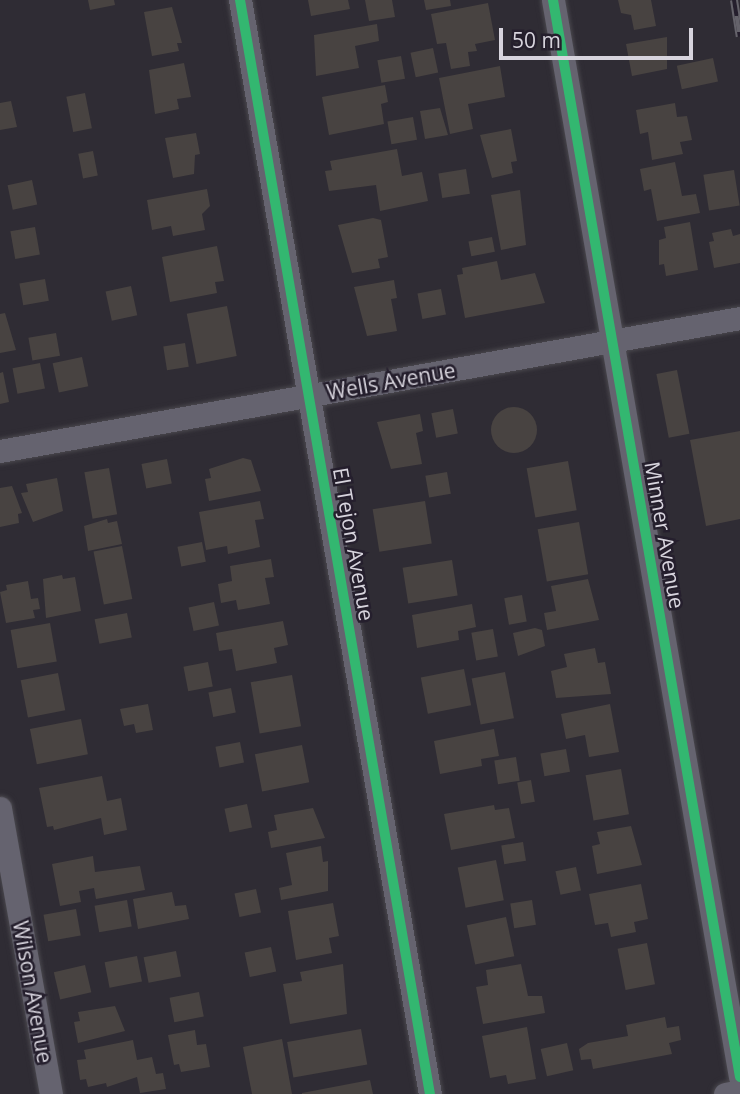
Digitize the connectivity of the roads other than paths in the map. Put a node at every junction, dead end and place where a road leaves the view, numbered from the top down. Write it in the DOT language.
graph roads {
  1 [pos="240,0"];
  2 [pos="553,0"];
  3 [pos="740,318"];
  4 [pos="611,341"];
  5 [pos="308,396"];
  6 [pos="0,451"];
  7 [pos="0,808"];
  8 [pos="740,1077"];
  9 [pos="740,1091"];
  10 [pos="51,1094"];
  11 [pos="430,1094"];
  12 [pos="725,1094"];
  1 -- 5 [label="street, El Tejon Avenue"];
  2 -- 4 [label="street, Minner Avenue"];
  3 -- 4 [label="street, Wells Avenue"];
  4 -- 5 [label="street, Wells Avenue"];
  4 -- 8 [label="street, Minner Avenue"];
  5 -- 6 [label="street, Wells Avenue"];
  5 -- 11 [label="street, El Tejon Avenue"];
  7 -- 10 [label="street, Wilson Avenue"];
  9 -- 12 [label="street"];
}
